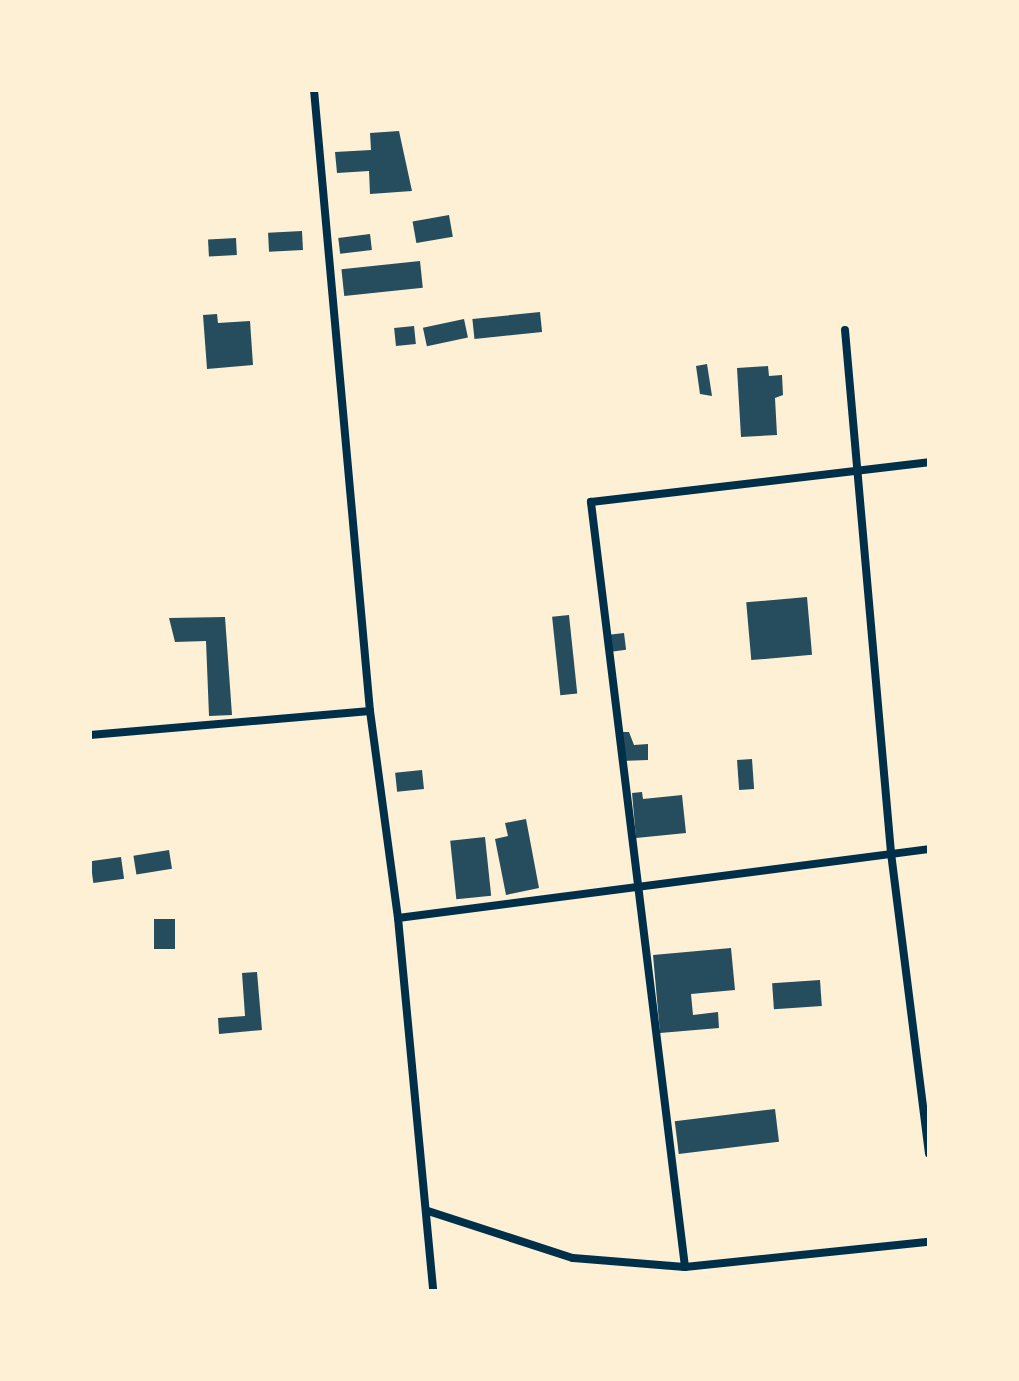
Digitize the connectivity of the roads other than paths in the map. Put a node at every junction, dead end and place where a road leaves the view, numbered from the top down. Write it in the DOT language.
graph roads {
  1 [pos="314,90"];
  2 [pos="845,330"];
  3 [pos="929,462"];
  4 [pos="858,471"];
  5 [pos="370,711"];
  6 [pos="90,735"];
  7 [pos="929,849"];
  8 [pos="891,853"];
  9 [pos="634,888"];
  10 [pos="398,918"];
  11 [pos="929,1154"];
  12 [pos="428,1211"];
  13 [pos="929,1242"];
  14 [pos="685,1267"];
  15 [pos="433,1291"];
  1 -- 5 [label="street"];
  2 -- 4 [label="street"];
  3 -- 4 [label="street"];
  4 -- 8 [label="street"];
  4 -- 9 [label="street"];
  5 -- 6 [label="street"];
  5 -- 10 [label="street"];
  7 -- 8 [label="street"];
  8 -- 9 [label="street"];
  8 -- 11 [label="street"];
  9 -- 10 [label="street"];
  9 -- 14 [label="street"];
  10 -- 12 [label="street"];
  12 -- 14 [label="street"];
  12 -- 15 [label="street"];
  13 -- 14 [label="street"];
}
